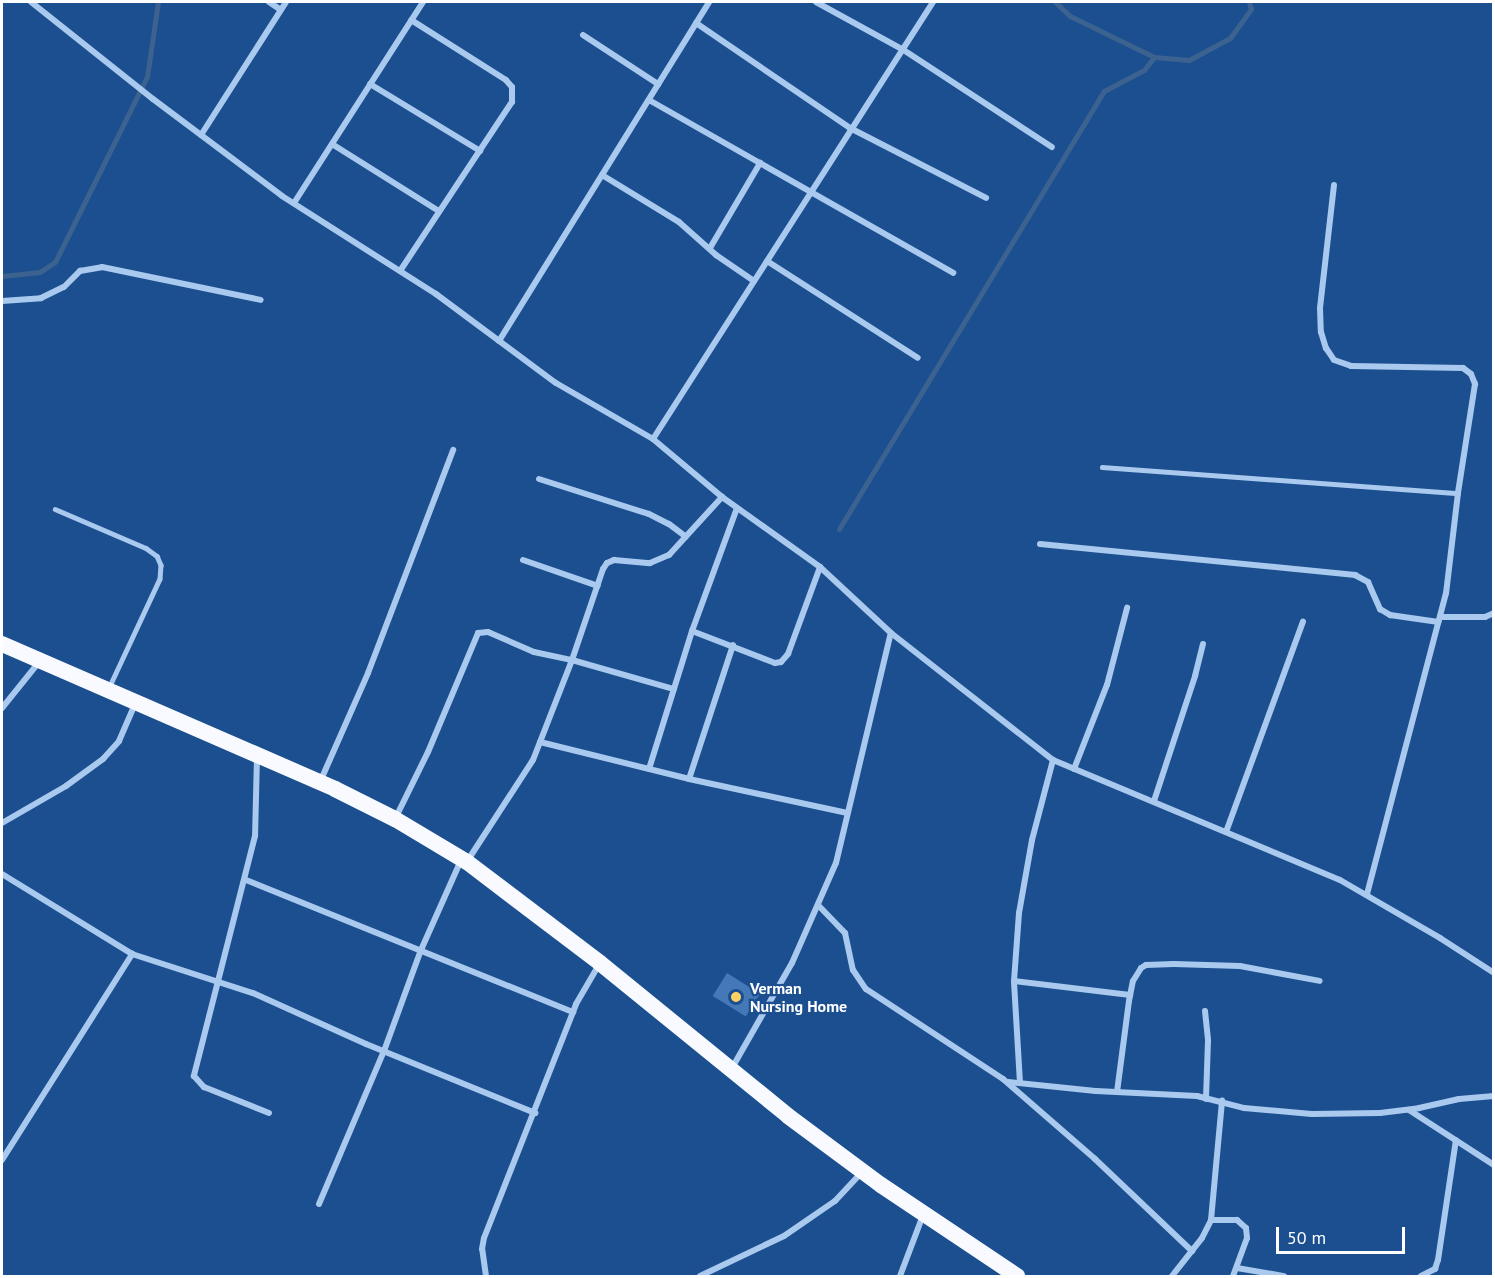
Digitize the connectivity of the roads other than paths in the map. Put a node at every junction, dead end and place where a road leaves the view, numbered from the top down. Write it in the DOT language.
graph roads {
  1 [pos="31,2"];
  2 [pos="269,2"];
  3 [pos="286,2"];
  4 [pos="423,2"];
  5 [pos="709,2"];
  6 [pos="816,2"];
  7 [pos="933,2"];
  8 [pos="281,10"];
  9 [pos="411,20"];
  10 [pos="696,23"];
  11 [pos="583,35"];
  12 [pos="902,50"];
  13 [pos="370,84"];
  14 [pos="658,84"];
  15 [pos="649,100"];
  16 [pos="850,128"];
  17 [pos="201,135"];
  18 [pos="332,144"];
  19 [pos="1052,147"];
  20 [pos="480,151"];
  21 [pos="760,163"];
  22 [pos="602,175"];
  23 [pos="1335,185"];
  24 [pos="811,191"];
  25 [pos="986,198"];
  26 [pos="294,203"];
  27 [pos="439,211"];
  28 [pos="710,248"];
  29 [pos="767,261"];
  30 [pos="400,271"];
  31 [pos="953,273"];
  32 [pos="754,281"];
  33 [pos="261,300"];
  34 [pos="2,301"];
  35 [pos="499,341"];
  36 [pos="918,358"];
  37 [pos="654,439"];
  38 [pos="453,450"];
  39 [pos="1102,467"];
  40 [pos="538,479"];
  41 [pos="1458,493"];
  42 [pos="722,497"];
  43 [pos="736,508"];
  44 [pos="55,509"];
  45 [pos="686,537"];
  46 [pos="1040,544"];
  47 [pos="523,560"];
  48 [pos="820,567"];
  49 [pos="598,586"];
  50 [pos="1127,608"];
  51 [pos="1494,613"];
  52 [pos="1439,619"];
  53 [pos="1303,622"];
  54 [pos="692,631"];
  55 [pos="891,633"];
  56 [pos="2,644"];
  57 [pos="1203,644"];
  58 [pos="734,645"];
  59 [pos="572,660"];
  60 [pos="39,661"];
  61 [pos="674,689"];
  62 [pos="108,692"];
  63 [pos="135,704"];
  64 [pos="2,708"];
  65 [pos="540,742"];
  66 [pos="256,756"];
  67 [pos="1053,760"];
  68 [pos="649,769"];
  69 [pos="1074,769"];
  70 [pos="690,779"];
  71 [pos="319,782"];
  72 [pos="1154,801"];
  73 [pos="847,813"];
  74 [pos="395,819"];
  75 [pos="2,823"];
  76 [pos="1226,832"];
  77 [pos="465,860"];
  78 [pos="2,874"];
  79 [pos="246,880"];
  80 [pos="1367,895"];
  81 [pos="818,905"];
  82 [pos="421,950"];
  83 [pos="132,954"];
  84 [pos="600,963"];
  85 [pos="1494,973"];
  86 [pos="218,981"];
  87 [pos="1014,981"];
  88 [pos="1320,981"];
  89 [pos="1130,995"];
  90 [pos="1205,1011"];
  91 [pos="573,1012"];
  92 [pos="384,1051"];
  93 [pos="730,1072"];
  94 [pos="1007,1082"];
  95 [pos="1020,1083"];
  96 [pos="1117,1092"];
  97 [pos="1494,1096"];
  98 [pos="1206,1099"];
  99 [pos="1222,1101"];
  100 [pos="1408,1110"];
  101 [pos="269,1113"];
  102 [pos="535,1113"];
  103 [pos="1456,1140"];
  104 [pos="2,1160"];
  105 [pos="1494,1164"];
  106 [pos="863,1171"];
  107 [pos="319,1204"];
  108 [pos="924,1214"];
  109 [pos="1211,1220"];
  110 [pos="1192,1251"];
  111 [pos="1237,1268"];
  112 [pos="486,1276"];
  113 [pos="700,1276"];
  114 [pos="900,1276"];
  115 [pos="1017,1276"];
  116 [pos="1172,1276"];
  117 [pos="1233,1276"];
  118 [pos="1284,1276"];
  119 [pos="1421,1276"];
  1 -- 17 [label="street"];
  2 -- 8 [label="street"];
  3 -- 8 [label="street"];
  4 -- 9 [label="street"];
  5 -- 10 [label="street"];
  6 -- 12 [label="street"];
  7 -- 12 [label="street"];
  8 -- 17 [label="street"];
  9 -- 13 [label="street"];
  9 -- 20 [label="street"];
  10 -- 14 [label="street"];
  10 -- 16 [label="street"];
  11 -- 14 [label="street"];
  12 -- 16 [label="street"];
  12 -- 19 [label="street"];
  13 -- 18 [label="street"];
  13 -- 20 [label="street"];
  14 -- 15 [label="street"];
  15 -- 21 [label="street"];
  15 -- 22 [label="street"];
  16 -- 24 [label="street"];
  16 -- 25 [label="street"];
  17 -- 26 [label="street"];
  18 -- 26 [label="street"];
  18 -- 27 [label="street"];
  20 -- 27 [label="street"];
  21 -- 24 [label="street"];
  21 -- 28 [label="street"];
  22 -- 28 [label="street"];
  22 -- 35 [label="street"];
  23 -- 41 [label="street"];
  24 -- 29 [label="street"];
  24 -- 31 [label="street"];
  26 -- 30 [label="street"];
  27 -- 30 [label="street"];
  28 -- 32 [label="street"];
  29 -- 32 [label="street"];
  29 -- 36 [label="street"];
  30 -- 35 [label="street"];
  32 -- 37 [label="street"];
  33 -- 34 [label="street"];
  35 -- 37 [label="street"];
  37 -- 42 [label="street"];
  38 -- 71 [label="street"];
  39 -- 41 [label="lane"];
  40 -- 45 [label="street"];
  41 -- 52 [label="street"];
  42 -- 43 [label="street"];
  42 -- 45 [label="street"];
  43 -- 48 [label="street"];
  43 -- 54 [label="street"];
  44 -- 62 [label="lane"];
  45 -- 49 [label="street"];
  46 -- 52 [label="street"];
  47 -- 49 [label="street"];
  48 -- 55 [label="street"];
  48 -- 58 [label="street"];
  49 -- 59 [label="street"];
  50 -- 69 [label="street"];
  51 -- 52 [label="street"];
  52 -- 80 [label="street"];
  53 -- 76 [label="street"];
  54 -- 58 [label="street"];
  54 -- 61 [label="street"];
  55 -- 67 [label="street"];
  55 -- 73 [label="street"];
  56 -- 60 [label="highway"];
  57 -- 72 [label="street"];
  58 -- 70 [label="street"];
  59 -- 61 [label="street"];
  59 -- 65 [label="street"];
  59 -- 74 [label="street"];
  60 -- 62 [label="highway"];
  60 -- 64 [label="street"];
  61 -- 68 [label="street"];
  62 -- 63 [label="highway"];
  63 -- 66 [label="highway"];
  63 -- 75 [label="street"];
  65 -- 68 [label="street"];
  65 -- 77 [label="street"];
  66 -- 71 [label="highway"];
  66 -- 79 [label="street"];
  67 -- 69 [label="street"];
  67 -- 87 [label="street"];
  68 -- 70 [label="street"];
  69 -- 72 [label="street"];
  70 -- 73 [label="street"];
  71 -- 74 [label="highway"];
  72 -- 76 [label="street"];
  73 -- 81 [label="street"];
  74 -- 77 [label="highway"];
  76 -- 80 [label="street"];
  77 -- 82 [label="street"];
  77 -- 84 [label="highway"];
  78 -- 83 [label="street"];
  79 -- 82 [label="street"];
  79 -- 86 [label="street"];
  80 -- 85 [label="street"];
  81 -- 93 [label="street"];
  81 -- 94 [label="street"];
  82 -- 91 [label="street"];
  82 -- 92 [label="street"];
  83 -- 86 [label="street"];
  83 -- 104 [label="street"];
  84 -- 91 [label="street"];
  84 -- 93 [label="highway"];
  86 -- 92 [label="street"];
  86 -- 101 [label="street"];
  87 -- 89 [label="street"];
  87 -- 95 [label="street"];
  88 -- 89 [label="street"];
  89 -- 96 [label="street"];
  90 -- 98 [label="street"];
  91 -- 102 [label="street"];
  92 -- 102 [label="street"];
  92 -- 107 [label="street"];
  93 -- 106 [label="highway"];
  94 -- 95 [label="street"];
  94 -- 110 [label="street"];
  95 -- 96 [label="street"];
  96 -- 98 [label="street"];
  97 -- 100 [label="street"];
  98 -- 99 [label="street"];
  99 -- 100 [label="street"];
  99 -- 109 [label="street"];
  100 -- 103 [label="street"];
  102 -- 112 [label="street"];
  103 -- 105 [label="street"];
  103 -- 119 [label="street"];
  106 -- 108 [label="highway"];
  106 -- 113 [label="street"];
  108 -- 114 [label="street"];
  108 -- 115 [label="highway"];
  109 -- 110 [label="street"];
  109 -- 111 [label="street"];
  110 -- 116 [label="street"];
  111 -- 117 [label="street"];
  111 -- 118 [label="street"];
}
